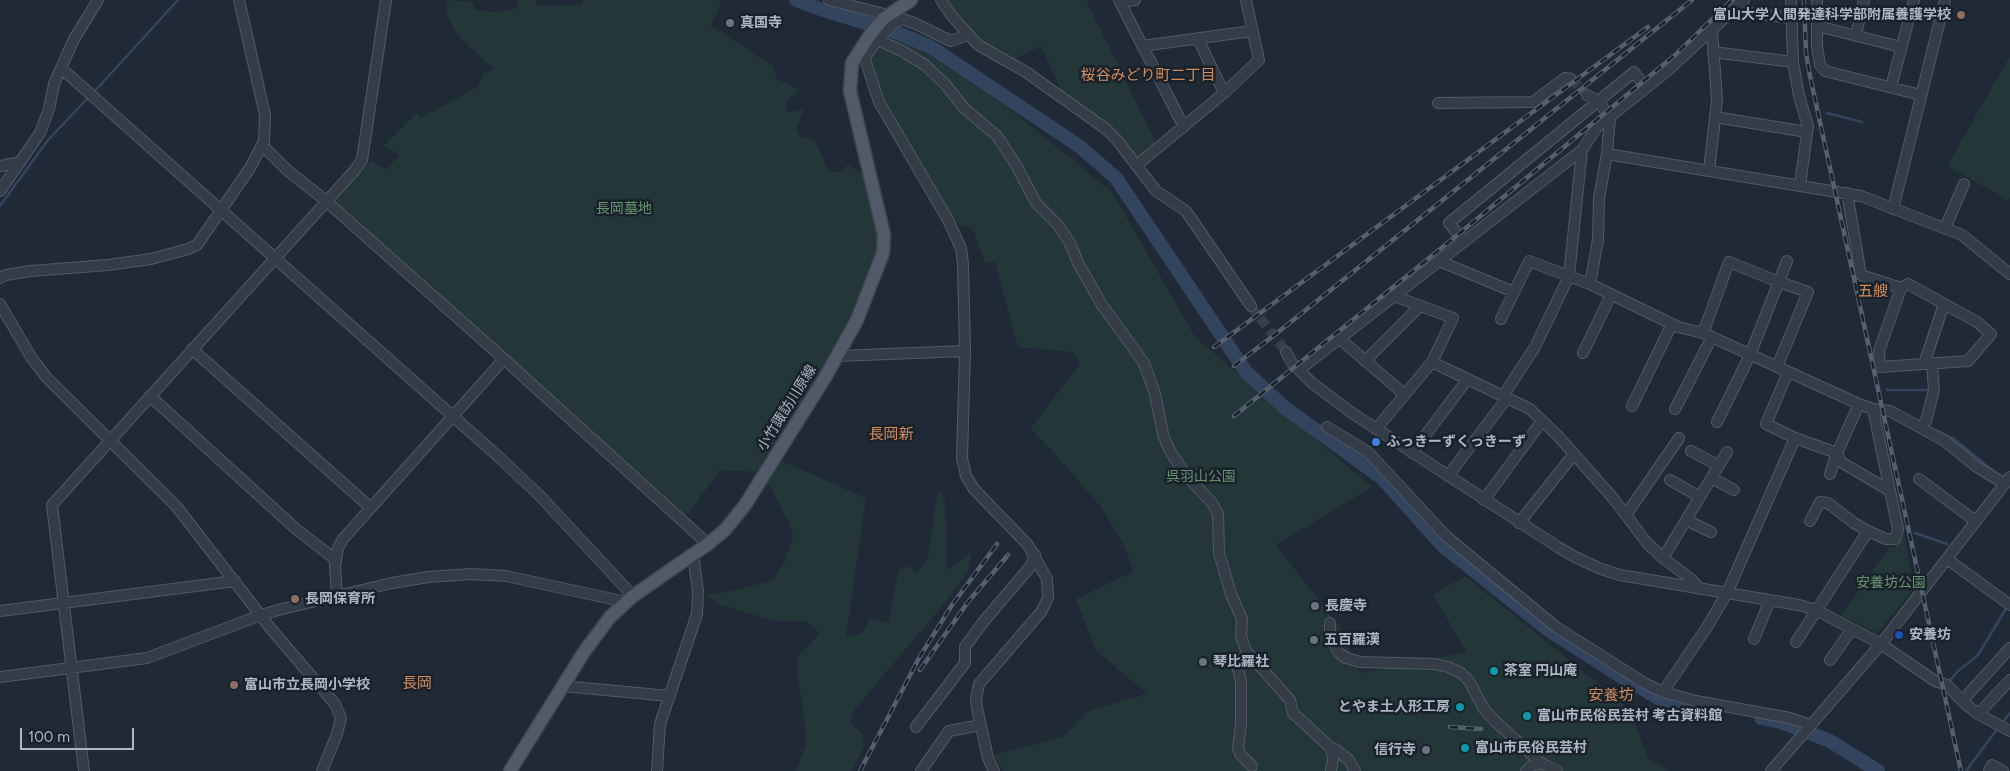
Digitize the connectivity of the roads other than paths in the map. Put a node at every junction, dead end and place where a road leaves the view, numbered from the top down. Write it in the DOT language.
graph roads {
  1 [pos="98,0"];
  2 [pos="239,0"];
  3 [pos="386,0"];
  4 [pos="829,0"];
  5 [pos="911,0"];
  6 [pos="941,0"];
  7 [pos="1135,0"];
  8 [pos="1246,0"];
  9 [pos="1744,0"];
  10 [pos="1791,0"];
  11 [pos="1817,0"];
  12 [pos="1864,0"];
  13 [pos="1914,0"];
  14 [pos="1945,0"];
  15 [pos="1120,1"];
  16 [pos="1732,11"];
  17 [pos="885,17"];
  18 [pos="1791,18"];
  19 [pos="1817,26"];
  20 [pos="1252,30"];
  21 [pos="1712,30"];
  22 [pos="967,35"];
  23 [pos="1856,35"];
  24 [pos="874,38"];
  25 [pos="1198,39"];
  26 [pos="1142,46"];
  27 [pos="1901,48"];
  28 [pos="1713,52"];
  29 [pos="1793,62"];
  30 [pos="61,68"];
  31 [pos="1571,79"];
  32 [pos="1891,87"];
  33 [pos="1646,88"];
  34 [pos="1224,93"];
  35 [pos="1587,95"];
  36 [pos="1921,95"];
  37 [pos="1598,101"];
  38 [pos="1438,103"];
  39 [pos="1610,117"];
  40 [pos="1715,117"];
  41 [pos="1184,127"];
  42 [pos="1807,132"];
  43 [pos="262,145"];
  44 [pos="1582,150"];
  45 [pos="1607,154"];
  46 [pos="20,162"];
  47 [pos="1137,165"];
  48 [pos="0,166"];
  49 [pos="1709,170"];
  50 [pos="1964,184"];
  51 [pos="1800,185"];
  52 [pos="0,191"];
  53 [pos="1847,193"];
  54 [pos="326,201"];
  55 [pos="221,209"];
  56 [pos="1893,209"];
  57 [pos="1945,228"];
  58 [pos="1464,242"];
  59 [pos="275,258"];
  60 [pos="1439,261"];
  61 [pos="1787,261"];
  62 [pos="2010,274"];
  63 [pos="1569,276"];
  64 [pos="0,278"];
  65 [pos="1779,282"];
  66 [pos="1590,284"];
  67 [pos="1901,288"];
  68 [pos="1514,292"];
  69 [pos="1612,294"];
  70 [pos="1394,296"];
  71 [pos="0,304"];
  72 [pos="1944,304"];
  73 [pos="1250,306"];
  74 [pos="1420,306"];
  75 [pos="1500,319"];
  76 [pos="1672,324"];
  77 [pos="1708,335"];
  78 [pos="1339,338"];
  79 [pos="192,349"];
  80 [pos="965,351"];
  81 [pos="1286,352"];
  82 [pos="1583,353"];
  83 [pos="1750,355"];
  84 [pos="837,356"];
  85 [pos="504,359"];
  86 [pos="1365,361"];
  87 [pos="1432,362"];
  88 [pos="1928,364"];
  89 [pos="1295,366"];
  90 [pos="1777,368"];
  91 [pos="1788,372"];
  92 [pos="1467,380"];
  93 [pos="1404,394"];
  94 [pos="150,396"];
  95 [pos="1505,397"];
  96 [pos="1859,404"];
  97 [pos="1632,406"];
  98 [pos="1675,409"];
  99 [pos="1873,409"];
  100 [pos="453,416"];
  101 [pos="1542,421"];
  102 [pos="1717,422"];
  103 [pos="1327,427"];
  104 [pos="1920,427"];
  105 [pos="1376,430"];
  106 [pos="1679,438"];
  107 [pos="1795,438"];
  108 [pos="110,442"];
  109 [pos="1691,451"];
  110 [pos="1727,452"];
  111 [pos="1412,453"];
  112 [pos="1837,453"];
  113 [pos="1574,454"];
  114 [pos="1719,466"];
  115 [pos="1830,474"];
  116 [pos="1448,476"];
  117 [pos="1712,478"];
  118 [pos="1919,479"];
  119 [pos="1670,480"];
  120 [pos="2008,481"];
  121 [pos="1734,490"];
  122 [pos="1890,491"];
  123 [pos="1700,497"];
  124 [pos="1484,500"];
  125 [pos="370,508"];
  126 [pos="1626,515"];
  127 [pos="1686,520"];
  128 [pos="1977,520"];
  129 [pos="1810,521"];
  130 [pos="1519,523"];
  131 [pos="1868,531"];
  132 [pos="1711,532"];
  133 [pos="708,544"];
  134 [pos="693,555"];
  135 [pos="1034,555"];
  136 [pos="1663,558"];
  137 [pos="336,560"];
  138 [pos="1947,560"];
  139 [pos="235,582"];
  140 [pos="1700,589"];
  141 [pos="1726,593"];
  142 [pos="337,596"];
  143 [pos="630,599"];
  144 [pos="1770,600"];
  145 [pos="63,602"];
  146 [pos="2010,605"];
  147 [pos="1816,610"];
  148 [pos="0,611"];
  149 [pos="261,615"];
  150 [pos="1330,623"];
  151 [pos="1852,629"];
  152 [pos="1754,639"];
  153 [pos="1796,642"];
  154 [pos="1881,644"];
  155 [pos="2010,648"];
  156 [pos="1250,655"];
  157 [pos="1830,660"];
  158 [pos="70,668"];
  159 [pos="0,677"];
  160 [pos="2010,680"];
  161 [pos="562,686"];
  162 [pos="1663,692"];
  163 [pos="670,696"];
  164 [pos="1962,701"];
  165 [pos="1978,714"];
  166 [pos="981,725"];
  167 [pos="1811,725"];
  168 [pos="916,727"];
  169 [pos="2003,727"];
  170 [pos="1331,748"];
  171 [pos="1541,763"];
  172 [pos="1252,766"];
  173 [pos="84,771"];
  174 [pos="322,771"];
  175 [pos="510,771"];
  176 [pos="657,771"];
  177 [pos="921,771"];
  178 [pos="994,771"];
  179 [pos="1331,771"];
  180 [pos="1355,771"];
  181 [pos="1526,771"];
  182 [pos="1557,771"];
  183 [pos="1771,771"];
  184 [pos="1989,771"];
  185 [pos="2003,771"];
  1 -- 30 [label="street"];
  2 -- 43 [label="street"];
  3 -- 54 [label="street"];
  4 -- 17 [label="street"];
  5 -- 17 [label="main road, 小竹諏訪川原線"];
  6 -- 22 [label="street"];
  7 -- 15 [label="street"];
  8 -- 20 [label="street"];
  9 -- 16 [label="street"];
  10 -- 18 [label="street"];
  11 -- 19 [label="street"];
  12 -- 23 [label="street"];
  13 -- 27 [label="street"];
  14 -- 36 [label="street"];
  15 -- 26 [label="street"];
  16 -- 18 [label="street"];
  16 -- 21 [label="street"];
  17 -- 24 [label="main road, 小竹諏訪川原線"];
  18 -- 29 [label="street"];
  19 -- 23 [label="street"];
  19 -- 32 [label="street"];
  20 -- 25 [label="street"];
  20 -- 34 [label="street"];
  21 -- 28 [label="street"];
  21 -- 33 [label="street"];
  22 -- 24 [label="street"];
  22 -- 47 [label="street"];
  23 -- 27 [label="street"];
  24 -- 80 [label="street"];
  24 -- 84 [label="main road, 小竹諏訪川原線"];
  24 -- 156 [label="street"];
  25 -- 26 [label="street"];
  25 -- 34 [label="street"];
  26 -- 41 [label="street"];
  27 -- 32 [label="street"];
  28 -- 29 [label="street"];
  28 -- 40 [label="street"];
  29 -- 42 [label="street"];
  30 -- 46 [label="street"];
  30 -- 55 [label="street"];
  31 -- 38 [label="street"];
  32 -- 36 [label="street"];
  33 -- 37 [label="street"];
  33 -- 39 [label="street"];
  34 -- 41 [label="street"];
  35 -- 37 [label="street"];
  36 -- 56 [label="street"];
  37 -- 39 [label="street"];
  37 -- 58 [label="street"];
  39 -- 44 [label="street"];
  39 -- 45 [label="street"];
  40 -- 42 [label="street"];
  40 -- 49 [label="street"];
  41 -- 47 [label="street"];
  42 -- 51 [label="street"];
  43 -- 54 [label="street"];
  43 -- 55 [label="street"];
  44 -- 58 [label="street"];
  44 -- 63 [label="street"];
  45 -- 49 [label="street"];
  45 -- 66 [label="street"];
  46 -- 48 [label="street"];
  46 -- 52 [label="street"];
  47 -- 73 [label="street"];
  49 -- 51 [label="street"];
  50 -- 57 [label="street"];
  51 -- 53 [label="street"];
  53 -- 56 [label="street"];
  53 -- 67 [label="street"];
  54 -- 59 [label="street"];
  54 -- 85 [label="street"];
  55 -- 59 [label="street"];
  55 -- 64 [label="street"];
  56 -- 57 [label="street"];
  57 -- 62 [label="street"];
  58 -- 60 [label="street"];
  59 -- 79 [label="street"];
  59 -- 100 [label="street"];
  60 -- 68 [label="street"];
  60 -- 70 [label="street"];
  61 -- 65 [label="street"];
  63 -- 66 [label="street"];
  63 -- 68 [label="street"];
  63 -- 95 [label="street"];
  65 -- 77 [label="street"];
  65 -- 83 [label="street"];
  65 -- 90 [label="street"];
  66 -- 69 [label="street"];
  67 -- 72 [label="street"];
  67 -- 88 [label="street"];
  68 -- 75 [label="street"];
  69 -- 76 [label="street"];
  69 -- 82 [label="street"];
  70 -- 74 [label="street"];
  70 -- 78 [label="street"];
  71 -- 108 [label="street"];
  72 -- 88 [label="street"];
  72 -- 88 [label="street"];
  74 -- 86 [label="street"];
  74 -- 87 [label="street"];
  76 -- 77 [label="street"];
  76 -- 97 [label="street"];
  77 -- 83 [label="street"];
  77 -- 98 [label="street"];
  78 -- 86 [label="street"];
  78 -- 89 [label="street"];
  79 -- 94 [label="street"];
  79 -- 125 [label="street"];
  80 -- 84 [label="street"];
  80 -- 135 [label="street"];
  81 -- 89 [label="street"];
  83 -- 90 [label="street"];
  83 -- 102 [label="street"];
  84 -- 133 [label="main road, 小竹諏訪川原線"];
  85 -- 100 [label="street"];
  85 -- 133 [label="street"];
  86 -- 93 [label="street"];
  87 -- 92 [label="street"];
  87 -- 93 [label="street"];
  88 -- 104 [label="street"];
  89 -- 105 [label="street"];
  90 -- 91 [label="street"];
  91 -- 96 [label="street"];
  91 -- 107 [label="street"];
  92 -- 95 [label="street"];
  92 -- 111 [label="street"];
  93 -- 105 [label="street"];
  94 -- 108 [label="street"];
  94 -- 137 [label="street"];
  95 -- 101 [label="street"];
  95 -- 116 [label="street"];
  96 -- 99 [label="street"];
  96 -- 112 [label="street"];
  99 -- 104 [label="street"];
  99 -- 122 [label="street"];
  100 -- 125 [label="street"];
  100 -- 143 [label="street"];
  101 -- 113 [label="street"];
  101 -- 124 [label="street"];
  103 -- 162 [label="street"];
  104 -- 120 [label="street"];
  105 -- 111 [label="street"];
  106 -- 126 [label="street"];
  107 -- 112 [label="street"];
  107 -- 141 [label="street"];
  108 -- 139 [label="street"];
  108 -- 145 [label="street"];
  109 -- 114 [label="street"];
  110 -- 114 [label="street"];
  111 -- 116 [label="street"];
  112 -- 115 [label="street"];
  112 -- 122 [label="street"];
  113 -- 126 [label="street"];
  113 -- 130 [label="street"];
  114 -- 117 [label="street"];
  116 -- 124 [label="street"];
  117 -- 121 [label="street"];
  117 -- 123 [label="street"];
  118 -- 128 [label="street"];
  119 -- 123 [label="street"];
  120 -- 128 [label="street"];
  122 -- 131 [label="street"];
  123 -- 127 [label="street"];
  124 -- 130 [label="street"];
  125 -- 137 [label="street"];
  126 -- 136 [label="street"];
  127 -- 132 [label="street"];
  127 -- 136 [label="street"];
  128 -- 138 [label="street"];
  129 -- 131 [label="street"];
  130 -- 140 [label="street"];
  131 -- 147 [label="street"];
  133 -- 134 [label="main road, 小竹諏訪川原線"];
  134 -- 143 [label="main road, 小竹諏訪川原線"];
  134 -- 163 [label="street"];
  135 -- 166 [label="street"];
  135 -- 168 [label="street"];
  136 -- 140 [label="street"];
  137 -- 142 [label="street"];
  138 -- 146 [label="street"];
  138 -- 154 [label="street"];
  139 -- 145 [label="street"];
  139 -- 149 [label="street"];
  140 -- 141 [label="street"];
  141 -- 144 [label="street"];
  141 -- 162 [label="street"];
  142 -- 143 [label="street"];
  142 -- 149 [label="street"];
  143 -- 161 [label="main road, 小竹諏訪川原線"];
  144 -- 147 [label="street"];
  144 -- 152 [label="street"];
  145 -- 148 [label="street"];
  145 -- 158 [label="street"];
  147 -- 151 [label="street"];
  147 -- 153 [label="street"];
  149 -- 158 [label="street"];
  149 -- 174 [label="street"];
  150 -- 171 [label="street"];
  151 -- 154 [label="street"];
  151 -- 157 [label="street"];
  154 -- 164 [label="street"];
  154 -- 167 [label="street"];
  155 -- 164 [label="street"];
  156 -- 170 [label="street"];
  156 -- 172 [label="street"];
  158 -- 159 [label="street"];
  158 -- 173 [label="street"];
  160 -- 165 [label="street"];
  161 -- 163 [label="street"];
  161 -- 175 [label="main road, 小竹諏訪川原線"];
  162 -- 167 [label="street"];
  163 -- 176 [label="street"];
  164 -- 165 [label="street"];
  165 -- 169 [label="street"];
  166 -- 177 [label="street"];
  166 -- 178 [label="street"];
  167 -- 183 [label="street"];
  170 -- 179 [label="street"];
  170 -- 180 [label="street"];
  171 -- 181 [label="street"];
  171 -- 182 [label="street"];
  184 -- 185 [label="street"];
}
